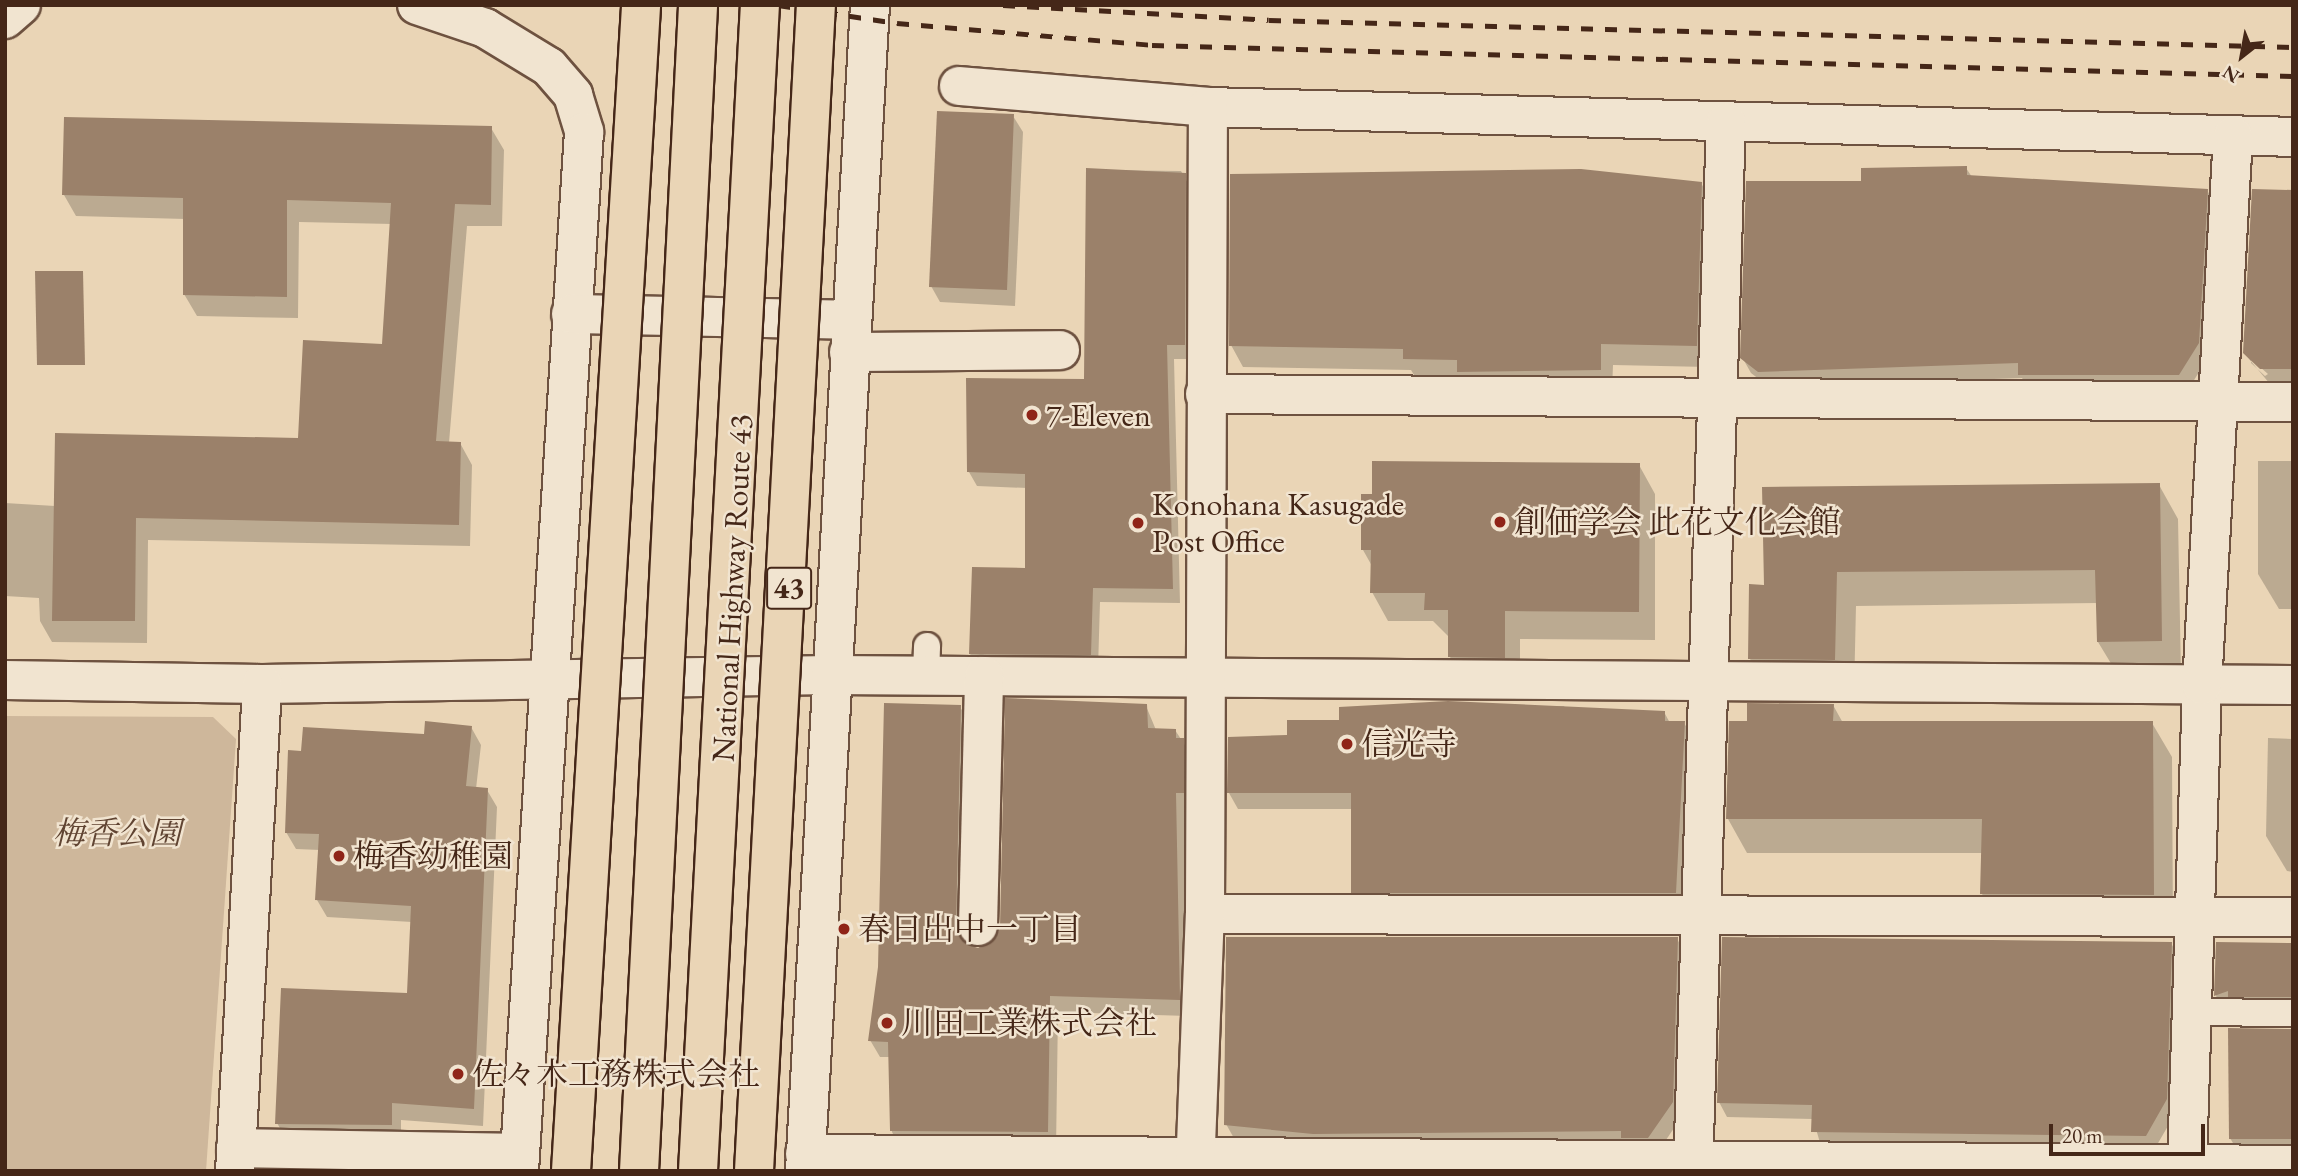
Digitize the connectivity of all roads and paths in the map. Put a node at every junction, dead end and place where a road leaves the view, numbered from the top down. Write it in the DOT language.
graph roads {
  1 [pos="21,5"];
  2 [pos="417,5"];
  3 [pos="641,5"];
  4 [pos="698,5"];
  5 [pos="760,5"];
  6 [pos="816,5"];
  7 [pos="870,5"];
  8 [pos="5,19"];
  9 [pos="959,86"];
  10 [pos="1208,107"];
  11 [pos="1726,122"];
  12 [pos="2233,136"];
  13 [pos="2293,137"];
  14 [pos="571,314"];
  15 [pos="851,336"];
  16 [pos="1060,350"];
  17 [pos="1205,394"];
  18 [pos="1716,397"];
  19 [pos="2217,402"];
  20 [pos="2293,402"];
  21 [pos="831,675"];
  22 [pos="984,676"];
  23 [pos="1205,679"];
  24 [pos="5,680"];
  25 [pos="548,681"];
  26 [pos="262,684"];
  27 [pos="1709,684"];
  28 [pos="2202,685"];
  29 [pos="2293,685"];
  30 [pos="1205,914"];
  31 [pos="1700,915"];
  32 [pos="2198,916"];
  33 [pos="2293,917"];
  34 [pos="978,926"];
  35 [pos="2194,1012"];
  36 [pos="2293,1013"];
  37 [pos="236,1160"];
  38 [pos="519,1162"];
  39 [pos="805,1162"];
  40 [pos="1195,1164"];
  41 [pos="2188,1164"];
  42 [pos="2293,1165"];
  43 [pos="1693,1167"];
  44 [pos="571,1171"];
  45 [pos="639,1171"];
  46 [pos="698,1171"];
  47 [pos="754,1171"];
  1 -- 8 [label="street"];
  2 -- 14 [label="street"];
  3 -- 44 [label="highway, bridge"];
  4 -- 45 [label="highway, National Highway Route 43, bridge"];
  5 -- 46 [label="highway, National Highway Route 43 / 43, bridge"];
  6 -- 47 [label="highway, 43, bridge"];
  7 -- 15 [label="street"];
  9 -- 10 [label="street"];
  10 -- 11 [label="street"];
  10 -- 17 [label="street"];
  11 -- 12 [label="street"];
  11 -- 18 [label="street"];
  12 -- 13 [label="street"];
  12 -- 19 [label="street"];
  14 -- 15 [label="street"];
  14 -- 25 [label="street"];
  15 -- 16 [label="street"];
  15 -- 21 [label="street"];
  17 -- 18 [label="street"];
  17 -- 23 [label="street"];
  18 -- 19 [label="street"];
  18 -- 27 [label="street"];
  19 -- 20 [label="street"];
  19 -- 28 [label="street"];
  21 -- 22 [label="street"];
  21 -- 25 [label="street"];
  21 -- 39 [label="street"];
  22 -- 23 [label="street"];
  22 -- 34 [label="street"];
  23 -- 27 [label="street"];
  23 -- 30 [label="street"];
  24 -- 26 [label="street"];
  25 -- 26 [label="street"];
  25 -- 38 [label="street"];
  26 -- 37 [label="street"];
  27 -- 28 [label="street"];
  27 -- 31 [label="street"];
  28 -- 29 [label="street"];
  28 -- 32 [label="street"];
  30 -- 31 [label="street"];
  30 -- 40 [label="street"];
  31 -- 32 [label="street"];
  31 -- 43 [label="street"];
  32 -- 33 [label="street"];
  32 -- 35 [label="street"];
  35 -- 36 [label="lane"];
  35 -- 41 [label="street"];
  37 -- 38 [label="street"];
  39 -- 40 [label="street"];
  40 -- 43 [label="street"];
  41 -- 42 [label="street"];
  41 -- 43 [label="street"];
}
